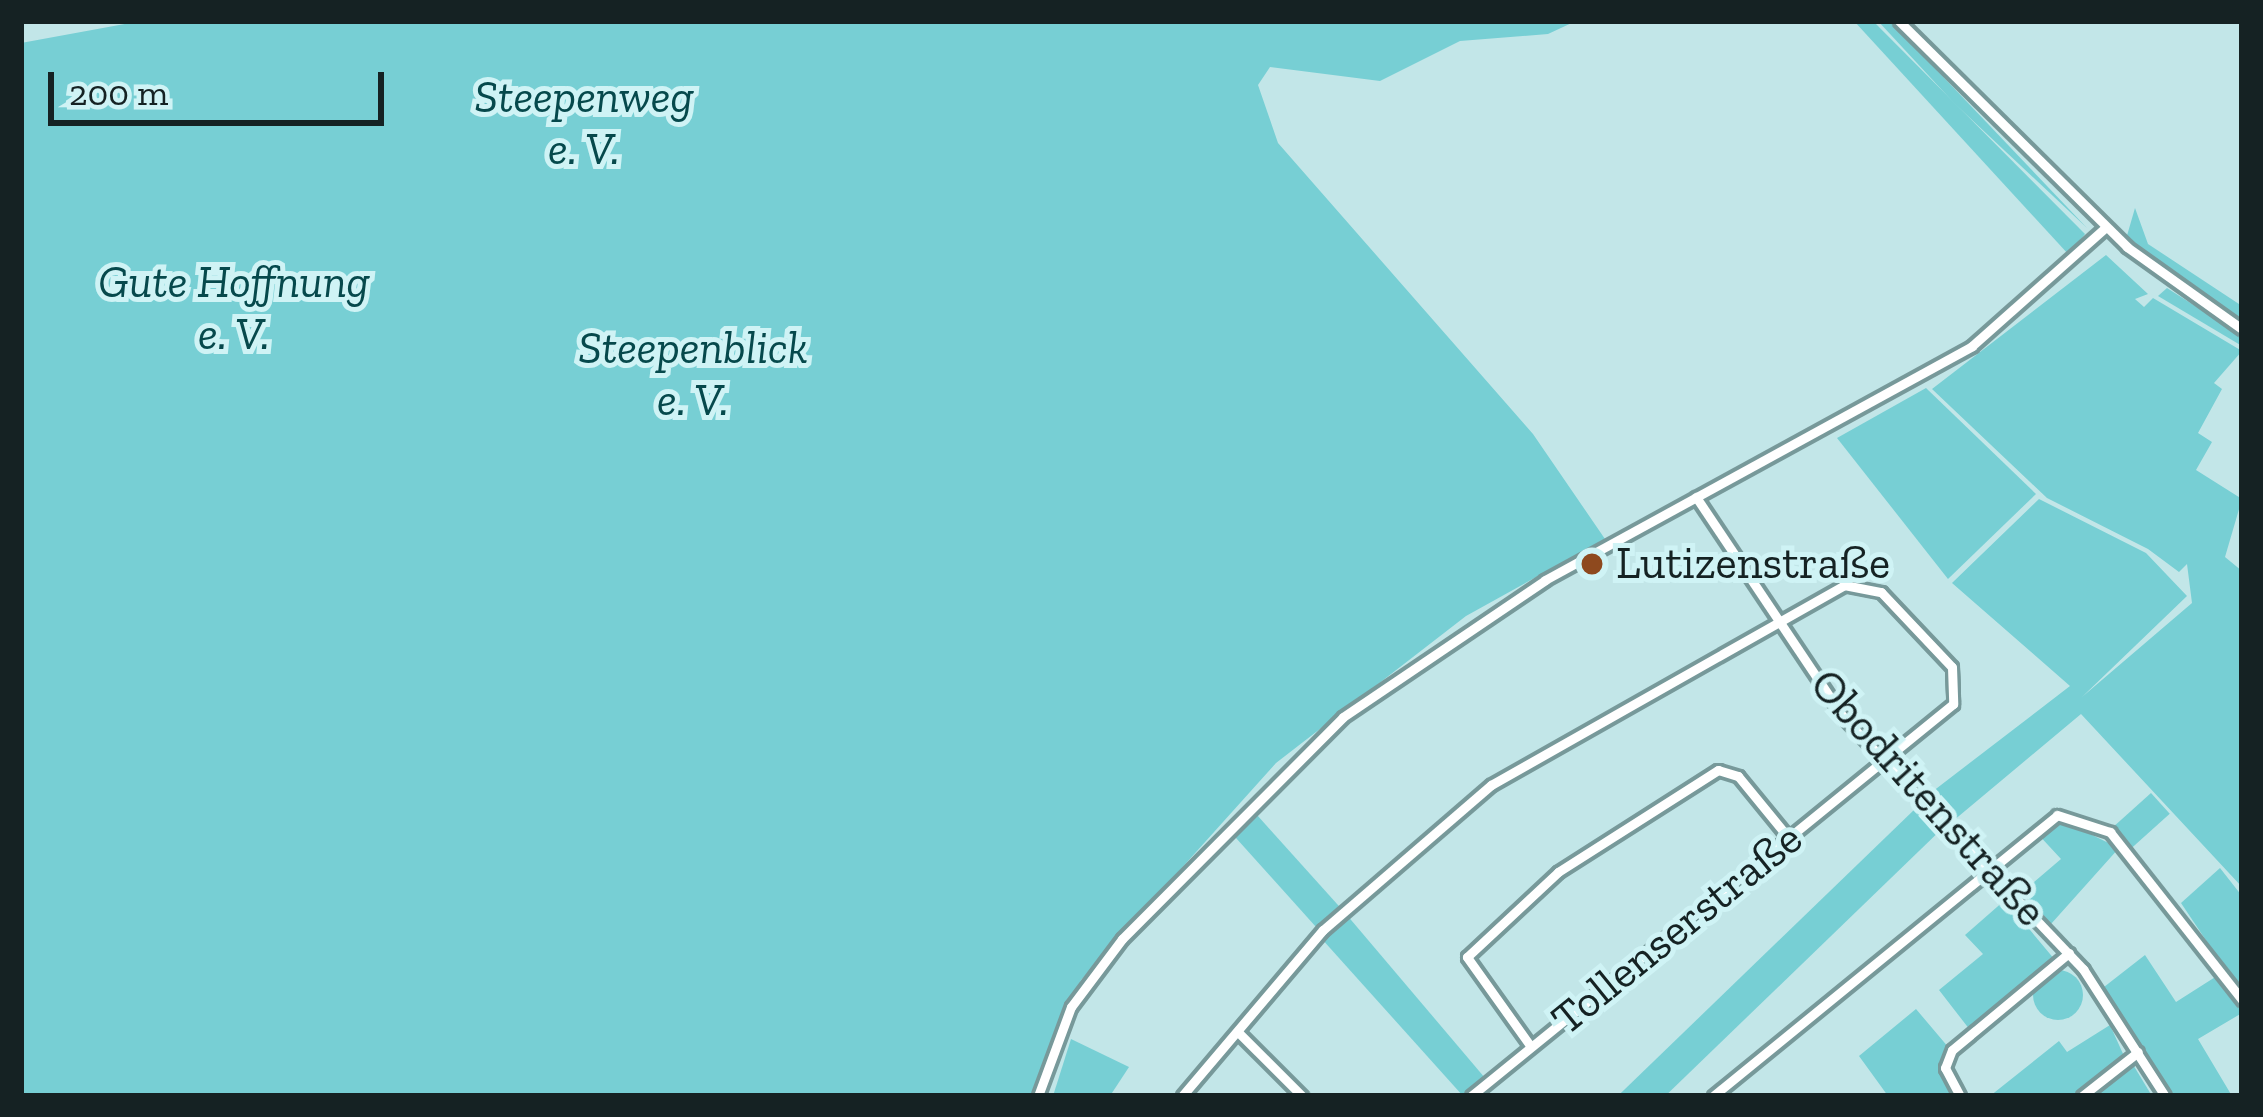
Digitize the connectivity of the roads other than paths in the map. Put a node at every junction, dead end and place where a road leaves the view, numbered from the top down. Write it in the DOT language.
graph roads {
  1 [pos="1899,21"];
  2 [pos="2106,227"];
  3 [pos="2242,329"];
  4 [pos="1696,497"];
  5 [pos="1778,622"];
  6 [pos="1884,763"];
  7 [pos="1788,837"];
  8 [pos="1984,867"];
  9 [pos="2069,953"];
  10 [pos="2242,1000"];
  11 [pos="1240,1034"];
  12 [pos="1528,1044"];
  13 [pos="2138,1052"];
  14 [pos="1733,1085"];
  15 [pos="1038,1096"];
  16 [pos="1182,1096"];
  17 [pos="1303,1096"];
  18 [pos="1471,1096"];
  19 [pos="1713,1096"];
  20 [pos="1742,1096"];
  21 [pos="1960,1096"];
  22 [pos="2082,1096"];
  23 [pos="2164,1096"];
  1 -- 2 [label="street"];
  2 -- 3 [label="street"];
  2 -- 4 [label="street"];
  4 -- 5 [label="street, Obodritenstraße"];
  4 -- 15 [label="street"];
  5 -- 6 [label="street, Obodritenstraße"];
  5 -- 6 [label="street, Tollenserstraße"];
  5 -- 11 [label="street"];
  6 -- 7 [label="street, Tollenserstraße"];
  6 -- 8 [label="street, Obodritenstraße"];
  7 -- 12 [label="street, Tollenserstraße"];
  7 -- 12 [label="street"];
  8 -- 9 [label="street, Obodritenstraße"];
  8 -- 10 [label="street"];
  8 -- 14 [label="street"];
  9 -- 13 [label="street, Obodritenstraße"];
  9 -- 21 [label="street"];
  11 -- 16 [label="street"];
  11 -- 17 [label="street"];
  12 -- 18 [label="street, Tollenserstraße"];
  13 -- 22 [label="street"];
  13 -- 23 [label="street, Obodritenstraße"];
  14 -- 19 [label="street"];
  14 -- 20 [label="street"];
}
